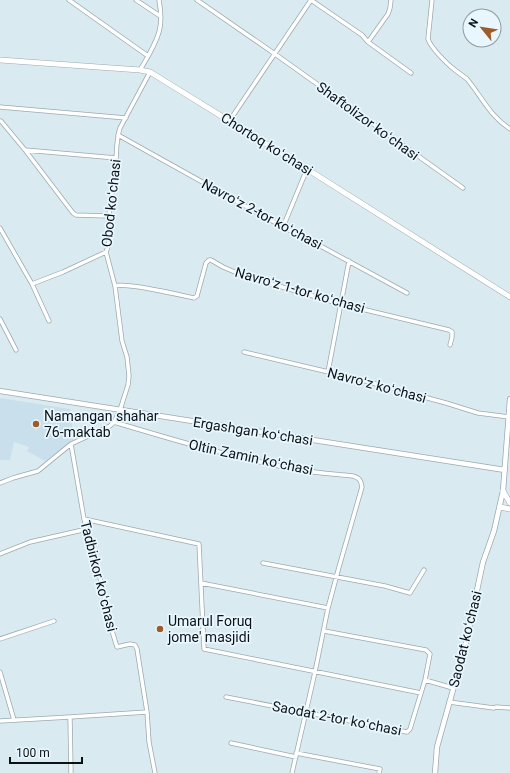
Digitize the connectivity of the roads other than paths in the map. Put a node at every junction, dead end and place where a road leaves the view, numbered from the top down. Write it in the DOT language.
graph roads {
  1 [pos="69,0"];
  2 [pos="136,0"];
  3 [pos="159,0"];
  4 [pos="197,0"];
  5 [pos="311,0"];
  6 [pos="391,0"];
  7 [pos="432,0"];
  8 [pos="160,16"];
  9 [pos="368,42"];
  10 [pos="274,54"];
  11 [pos="148,56"];
  12 [pos="0,60"];
  13 [pos="140,70"];
  14 [pos="150,72"];
  15 [pos="411,73"];
  16 [pos="0,107"];
  17 [pos="126,118"];
  18 [pos="0,120"];
  19 [pos="230,120"];
  20 [pos="510,129"];
  21 [pos="118,135"];
  22 [pos="25,150"];
  23 [pos="116,158"];
  24 [pos="308,168"];
  25 [pos="462,188"];
  26 [pos="109,216"];
  27 [pos="283,227"];
  28 [pos="0,228"];
  29 [pos="106,252"];
  30 [pos="349,261"];
  31 [pos="32,284"];
  32 [pos="115,286"];
  33 [pos="407,293"];
  34 [pos="510,297"];
  35 [pos="341,304"];
  36 [pos="0,319"];
  37 [pos="48,321"];
  38 [pos="450,345"];
  39 [pos="16,350"];
  40 [pos="244,352"];
  41 [pos="328,372"];
  42 [pos="0,392"];
  43 [pos="510,399"];
  44 [pos="120,410"];
  45 [pos="509,417"];
  46 [pos="114,422"];
  47 [pos="71,444"];
  48 [pos="505,470"];
  49 [pos="0,483"];
  50 [pos="503,491"];
  51 [pos="510,502"];
  52 [pos="500,507"];
  53 [pos="510,509"];
  54 [pos="84,519"];
  55 [pos="87,529"];
  56 [pos="0,554"];
  57 [pos="263,562"];
  58 [pos="424,570"];
  59 [pos="337,576"];
  60 [pos="201,583"];
  61 [pos="328,608"];
  62 [pos="54,621"];
  63 [pos="324,631"];
  64 [pos="0,639"];
  65 [pos="315,672"];
  66 [pos="0,673"];
  67 [pos="424,680"];
  68 [pos="454,688"];
  69 [pos="420,693"];
  70 [pos="226,697"];
  71 [pos="449,702"];
  72 [pos="510,708"];
  73 [pos="147,712"];
  74 [pos="306,712"];
  75 [pos="70,717"];
  76 [pos="14,720"];
  77 [pos="0,721"];
  78 [pos="231,743"];
  79 [pos="296,755"];
  80 [pos="71,773"];
  81 [pos="155,773"];
  82 [pos="292,773"];
  83 [pos="379,773"];
  84 [pos="435,773"];
  1 -- 11 [label="street"];
  2 -- 8 [label="street"];
  3 -- 8 [label="street"];
  4 -- 10 [label="street, Shaftolizor koʻchasi"];
  5 -- 9 [label="street"];
  5 -- 10 [label="street"];
  6 -- 9 [label="street"];
  7 -- 20 [label="street"];
  8 -- 11 [label="street"];
  9 -- 15 [label="street"];
  10 -- 19 [label="street"];
  10 -- 25 [label="street, Shaftolizor koʻchasi"];
  11 -- 13 [label="street"];
  12 -- 13 [label="main road, Chortoq koʻchasi"];
  13 -- 14 [label="main road, Chortoq koʻchasi"];
  14 -- 17 [label="street, Obod koʻchasi"];
  14 -- 19 [label="main road, Chortoq koʻchasi"];
  16 -- 17 [label="street"];
  17 -- 21 [label="street, Obod koʻchasi"];
  18 -- 22 [label="street"];
  19 -- 24 [label="main road, Chortoq koʻchasi"];
  21 -- 23 [label="street, Obod koʻchasi"];
  21 -- 27 [label="street, Navroʻz 2-tor koʻchasi"];
  22 -- 23 [label="street"];
  22 -- 26 [label="street"];
  23 -- 26 [label="street, Obod koʻchasi"];
  24 -- 27 [label="street"];
  24 -- 34 [label="main road, Chortoq koʻchasi"];
  26 -- 29 [label="street, Obod koʻchasi"];
  27 -- 30 [label="street, Navroʻz 2-tor koʻchasi"];
  28 -- 31 [label="street"];
  29 -- 31 [label="street"];
  29 -- 32 [label="street, Obod koʻchasi"];
  30 -- 33 [label="street, Navroʻz 2-tor koʻchasi"];
  30 -- 35 [label="street"];
  31 -- 37 [label="street"];
  32 -- 35 [label="street, Navroʻz 1-tor koʻchasi"];
  32 -- 44 [label="street, Obod koʻchasi"];
  35 -- 38 [label="street, Navroʻz 1-tor koʻchasi"];
  35 -- 41 [label="street"];
  36 -- 39 [label="street"];
  40 -- 41 [label="street, Navroʻz koʻchasi"];
  41 -- 45 [label="street, Navroʻz koʻchasi"];
  42 -- 44 [label="street, Ergashgan koʻchasi"];
  43 -- 45 [label="street, Saodat koʻchasi"];
  44 -- 46 [label="street"];
  44 -- 48 [label="street, Ergashgan koʻchasi"];
  45 -- 48 [label="street, Saodat koʻchasi"];
  46 -- 47 [label="street"];
  46 -- 59 [label="street, Oltin Zamin koʻchasi"];
  47 -- 49 [label="street"];
  47 -- 54 [label="street, Tadbirkor koʻchasi"];
  48 -- 50 [label="street, Saodat koʻchasi"];
  50 -- 51 [label="main road"];
  50 -- 52 [label="street, Saodat koʻchasi"];
  52 -- 53 [label="main road"];
  52 -- 68 [label="street, Saodat koʻchasi"];
  54 -- 55 [label="street, Tadbirkor koʻchasi"];
  54 -- 60 [label="street"];
  55 -- 56 [label="street"];
  55 -- 73 [label="street, Tadbirkor koʻchasi"];
  57 -- 59 [label="street"];
  58 -- 59 [label="street"];
  59 -- 61 [label="street"];
  60 -- 61 [label="street"];
  60 -- 65 [label="street"];
  61 -- 63 [label="street"];
  62 -- 64 [label="street"];
  63 -- 65 [label="street"];
  63 -- 67 [label="street"];
  65 -- 69 [label="street"];
  65 -- 74 [label="street"];
  66 -- 76 [label="street"];
  67 -- 68 [label="street"];
  67 -- 69 [label="street"];
  68 -- 71 [label="street, Saodat koʻchasi"];
  69 -- 74 [label="street, Saodat 2-tor koʻchasi"];
  70 -- 74 [label="street, Saodat 2-tor koʻchasi"];
  71 -- 72 [label="street"];
  71 -- 84 [label="street, Saodat koʻchasi"];
  73 -- 75 [label="street"];
  73 -- 81 [label="street, Tadbirkor koʻchasi"];
  74 -- 79 [label="street"];
  75 -- 76 [label="street"];
  75 -- 80 [label="street"];
  76 -- 77 [label="street"];
  78 -- 79 [label="street"];
  79 -- 82 [label="street"];
  79 -- 83 [label="street"];
}
